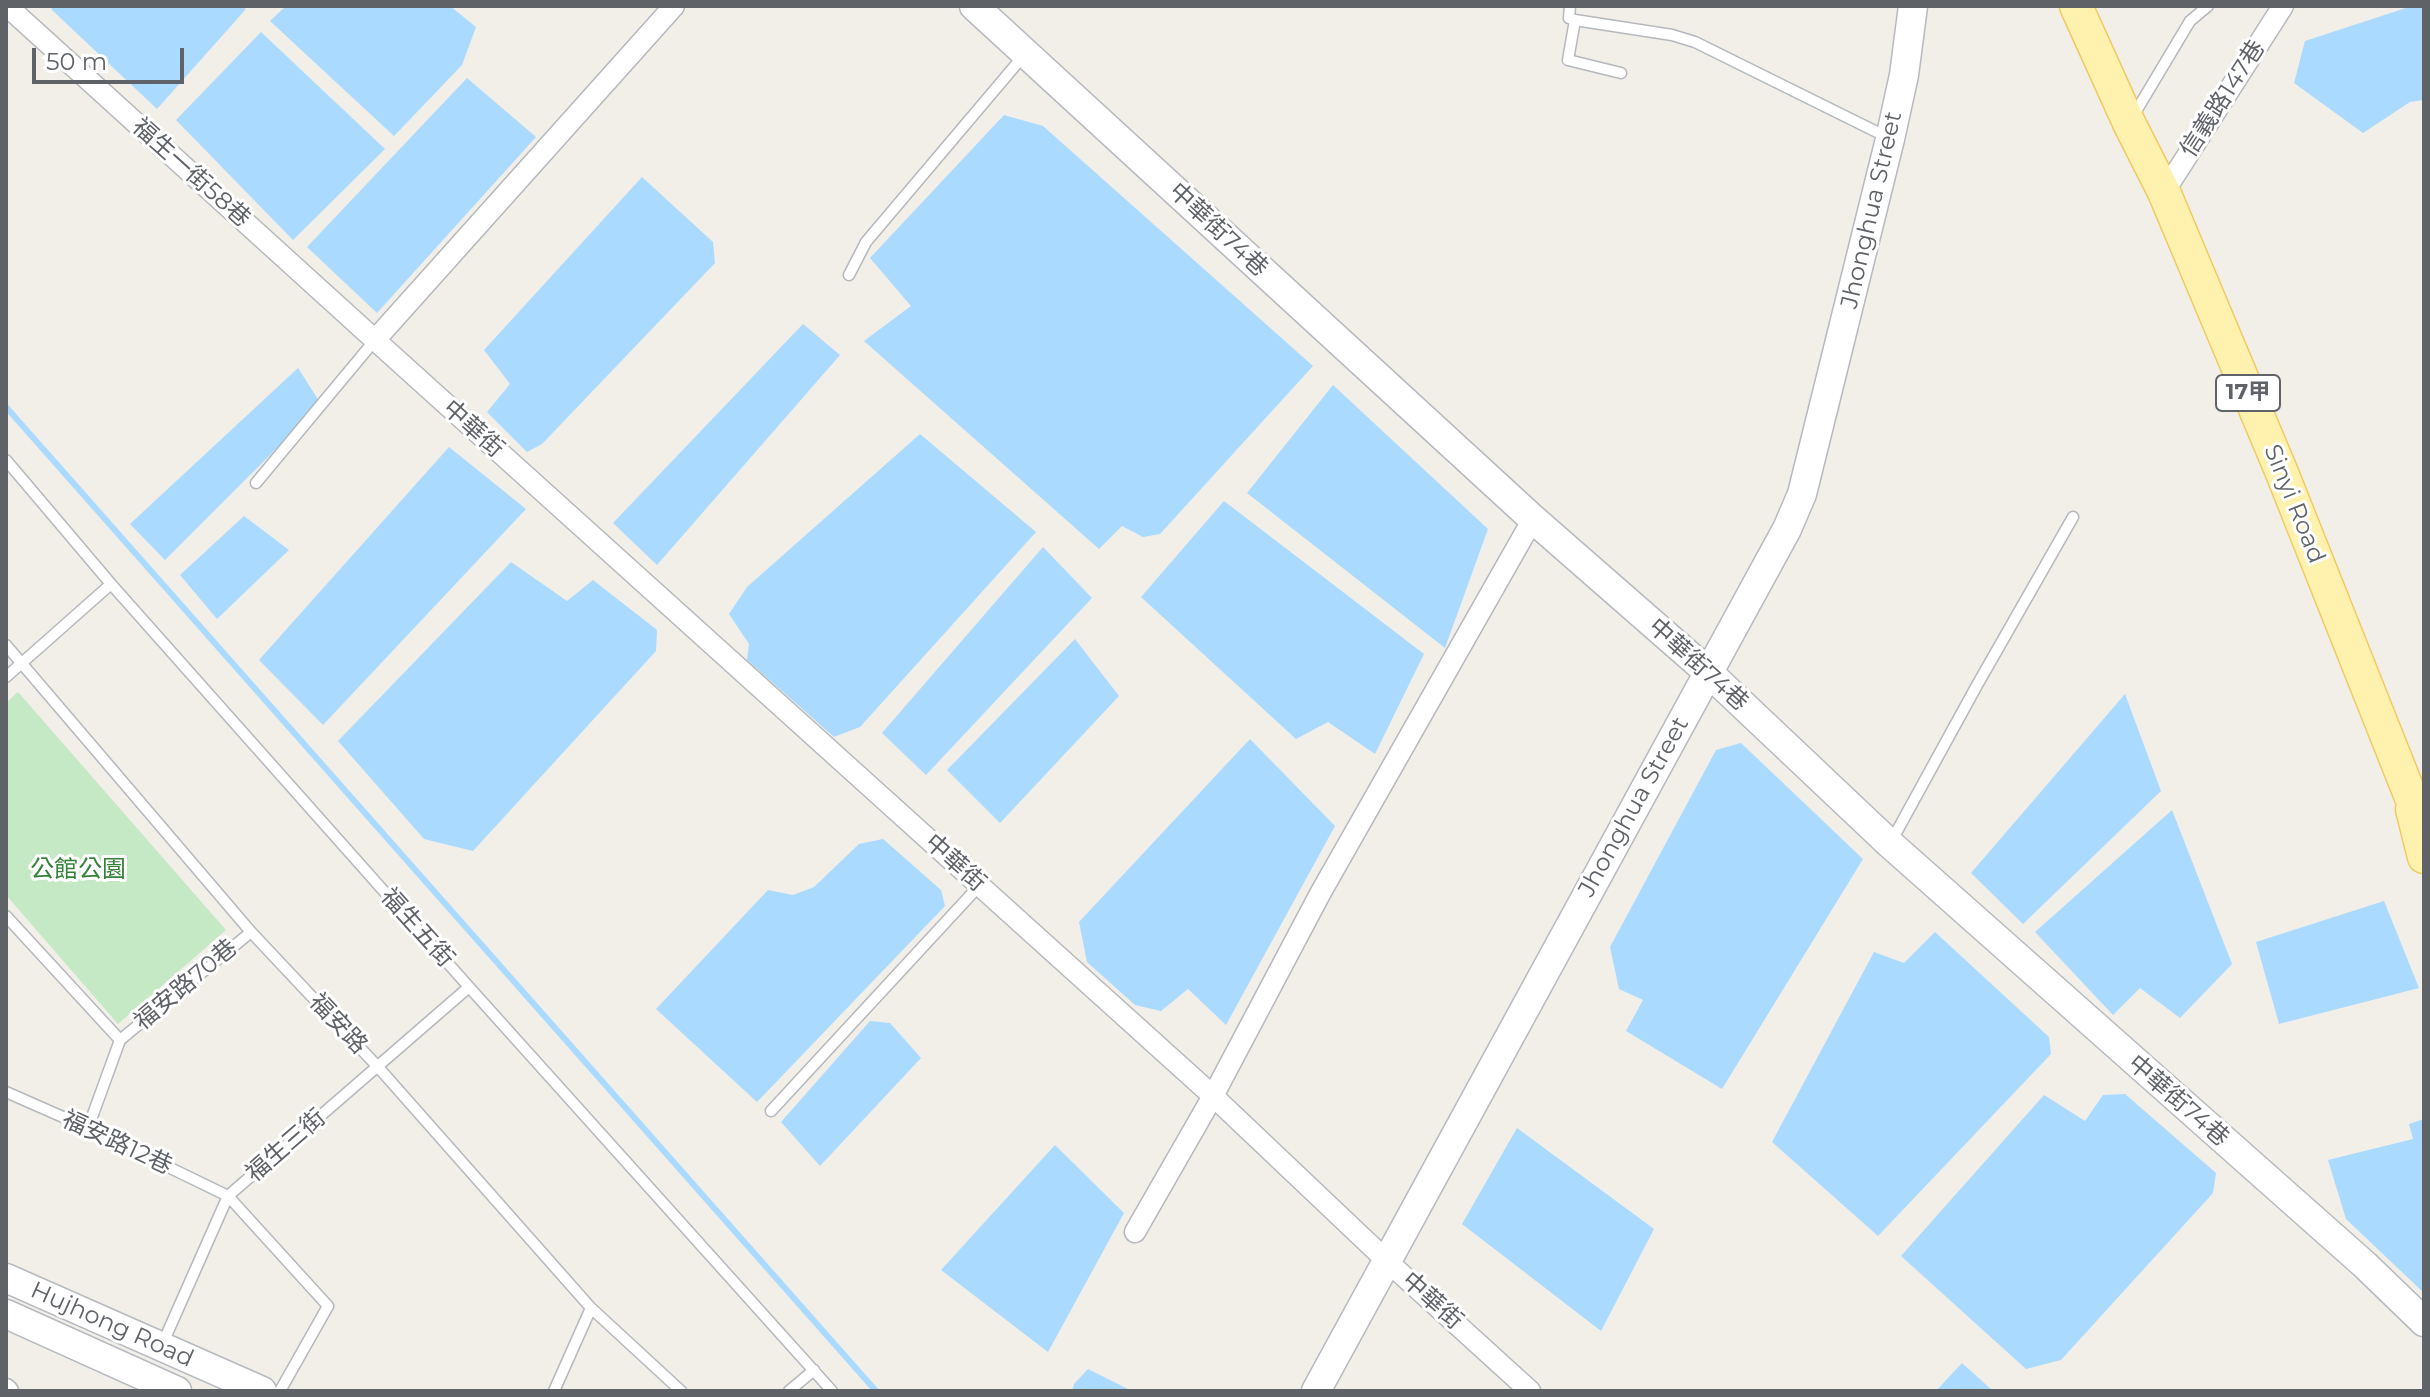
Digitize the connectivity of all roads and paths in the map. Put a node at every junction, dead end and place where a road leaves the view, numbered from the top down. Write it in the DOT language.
graph roads {
  1 [pos="7,6"];
  2 [pos="674,6"];
  3 [pos="974,6"];
  4 [pos="1570,6"];
  5 [pos="1913,6"];
  6 [pos="2076,6"];
  7 [pos="2208,6"];
  8 [pos="2283,6"];
  9 [pos="1575,20"];
  10 [pos="1026,53"];
  11 [pos="1621,73"];
  12 [pos="2129,123"];
  13 [pos="1890,139"];
  14 [pos="2164,192"];
  15 [pos="849,275"];
  16 [pos="375,340"];
  17 [pos="6,460"];
  18 [pos="256,483"];
  19 [pos="2073,517"];
  20 [pos="1533,519"];
  21 [pos="111,584"];
  22 [pos="6,645"];
  23 [pos="22,663"];
  24 [pos="1708,672"];
  25 [pos="6,677"];
  26 [pos="2415,784"];
  27 [pos="2424,830"];
  28 [pos="1890,844"];
  29 [pos="2424,857"];
  30 [pos="979,886"];
  31 [pos="6,916"];
  32 [pos="251,932"];
  33 [pos="469,987"];
  34 [pos="120,1040"];
  35 [pos="378,1067"];
  36 [pos="6,1092"];
  37 [pos="1213,1096"];
  38 [pos="771,1111"];
  39 [pos="88,1128"];
  40 [pos="228,1196"];
  41 [pos="1135,1232"];
  42 [pos="1387,1261"];
  43 [pos="6,1278"];
  44 [pos="591,1308"];
  45 [pos="6,1314"];
  46 [pos="2424,1322"];
  47 [pos="161,1347"];
  48 [pos="814,1370"];
  49 [pos="177,1391"];
  50 [pos="262,1391"];
  51 [pos="280,1391"];
  52 [pos="554,1391"];
  53 [pos="681,1391"];
  54 [pos="789,1391"];
  55 [pos="832,1391"];
  56 [pos="1316,1391"];
  57 [pos="1530,1391"];
  1 -- 16 [label="street, 福生一街58巷"];
  2 -- 16 [label="street"];
  3 -- 10 [label="street, 中華街74巷"];
  4 -- 9 [label="lane"];
  5 -- 13 [label="street, Jhonghua Street"];
  6 -- 12 [label="main road, Sinyi Road / 17甲"];
  7 -- 12 [label="lane"];
  8 -- 14 [label="street, 信義路147巷"];
  9 -- 11 [label="lane"];
  9 -- 13 [label="lane"];
  10 -- 15 [label="lane"];
  10 -- 20 [label="street, 中華街74巷"];
  12 -- 14 [label="main road, Sinyi Road / 17甲"];
  13 -- 24 [label="street, Jhonghua Street"];
  14 -- 26 [label="main road, Sinyi Road / 17甲"];
  16 -- 18 [label="lane"];
  16 -- 30 [label="street, 中華街"];
  17 -- 21 [label="lane, 福生五街"];
  19 -- 28 [label="lane"];
  20 -- 24 [label="street, 中華街74巷"];
  20 -- 37 [label="street"];
  21 -- 23 [label="lane"];
  21 -- 33 [label="lane, 福生五街"];
  22 -- 23 [label="lane, 福安路"];
  23 -- 25 [label="lane"];
  23 -- 32 [label="lane, 福安路"];
  24 -- 28 [label="street, 中華街74巷"];
  24 -- 42 [label="street, Jhonghua Street"];
  26 -- 27 [label="main road, Sinyi Road / 17甲"];
  26 -- 29 [label="main road, Sinyi Road / 17甲"];
  28 -- 46 [label="street, 中華街74巷"];
  30 -- 37 [label="street, 中華街"];
  30 -- 38 [label="lane"];
  31 -- 34 [label="lane"];
  32 -- 34 [label="lane, 福安路70巷"];
  32 -- 35 [label="lane, 福安路"];
  33 -- 35 [label="lane, 福生三街"];
  33 -- 48 [label="lane, 福生五街"];
  34 -- 39 [label="lane, 福安路70巷"];
  35 -- 40 [label="lane, 福生三街"];
  35 -- 44 [label="lane, 福安路"];
  36 -- 39 [label="lane, 福安路12巷"];
  37 -- 41 [label="street"];
  37 -- 42 [label="street, 中華街"];
  39 -- 40 [label="lane, 福安路12巷"];
  40 -- 47 [label="lane, 福生三街"];
  40 -- 51 [label="lane"];
  42 -- 56 [label="street, Jhonghua Street"];
  42 -- 57 [label="street, 中華街"];
  43 -- 47 [label="street, Hujhong Road"];
  44 -- 52 [label="lane"];
  44 -- 53 [label="lane, 福安路"];
  45 -- 49 [label="street, Hujhong Road"];
  47 -- 50 [label="street, Hujhong Road"];
  48 -- 54 [label="lane"];
  48 -- 55 [label="lane, 福生五街"];
}
